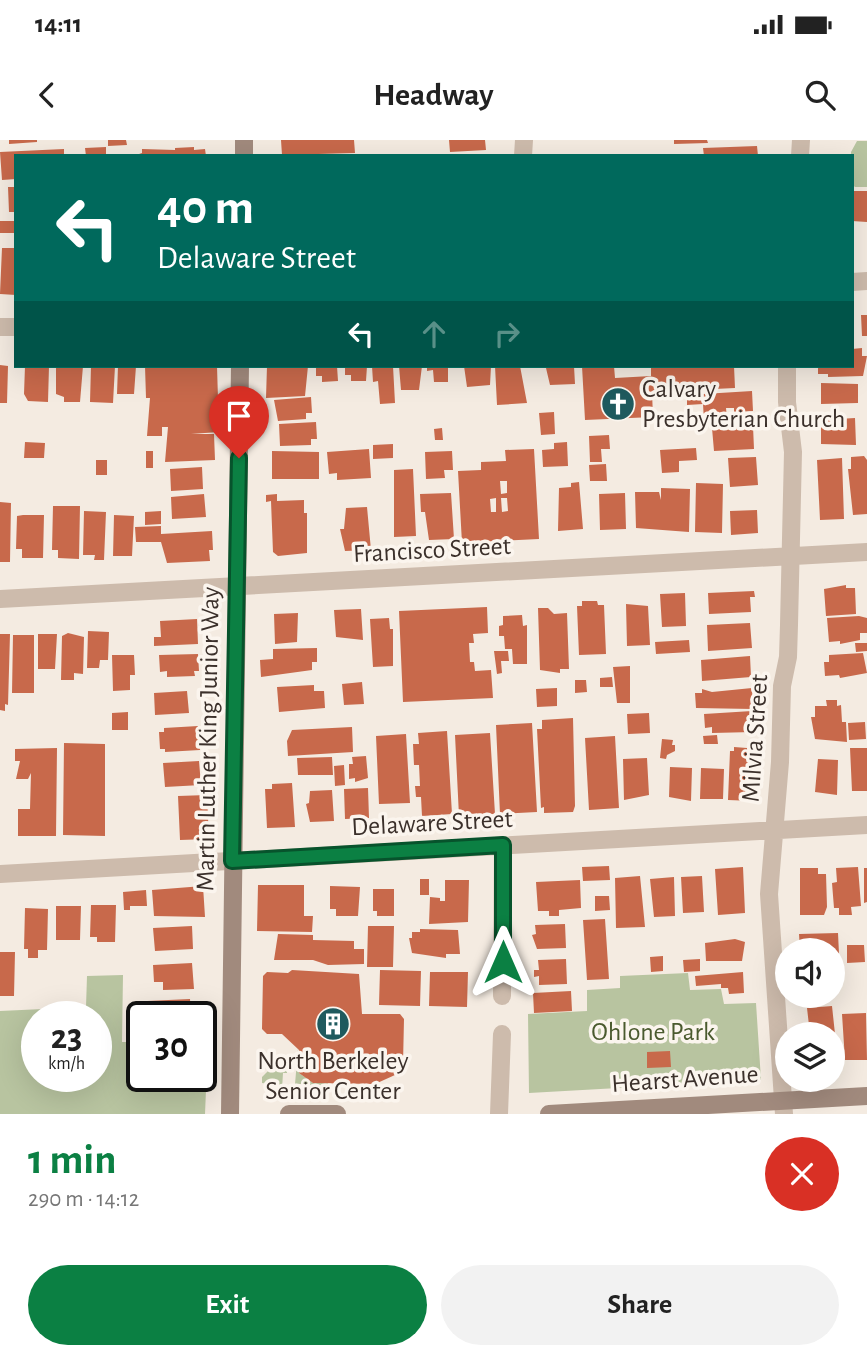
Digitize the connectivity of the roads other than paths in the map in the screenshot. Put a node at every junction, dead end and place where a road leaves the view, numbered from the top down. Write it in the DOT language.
graph roads {
  1 [pos="240,368"];
  2 [pos="787,368"];
  3 [pos="867,552"];
  4 [pos="790,557"];
  5 [pos="237,586"];
  6 [pos="0,599"];
  7 [pos="867,825"];
  8 [pos="775,830"];
  9 [pos="503,845"];
  10 [pos="232,861"];
  11 [pos="0,874"];
  12 [pos="502,996"];
  13 [pos="502,1034"];
  14 [pos="867,1096"];
  15 [pos="783,1107"];
  16 [pos="230,1114"];
  17 [pos="289,1114"];
  18 [pos="337,1114"];
  19 [pos="499,1114"];
  20 [pos="549,1114"];
  1 -- 5 [label="street, Martin Luther King Junior Way"];
  2 -- 4 [label="street, Milvia Street"];
  3 -- 4 [label="street, Francisco Street"];
  4 -- 5 [label="street, Francisco Street"];
  4 -- 8 [label="street, Milvia Street"];
  5 -- 6 [label="street, Francisco Street"];
  5 -- 10 [label="street, Martin Luther King Junior Way"];
  7 -- 8 [label="street, Delaware Street"];
  8 -- 9 [label="street, Delaware Street"];
  8 -- 15 [label="street, Milvia Street"];
  9 -- 10 [label="street, Delaware Street"];
  9 -- 12 [label="street"];
  10 -- 11 [label="street, Delaware Street"];
  10 -- 16 [label="street, Martin Luther King Junior Way"];
  13 -- 19 [label="street"];
  14 -- 15 [label="street, Hearst Avenue"];
  15 -- 20 [label="street, Hearst Avenue"];
  17 -- 18 [label="street"];
}
